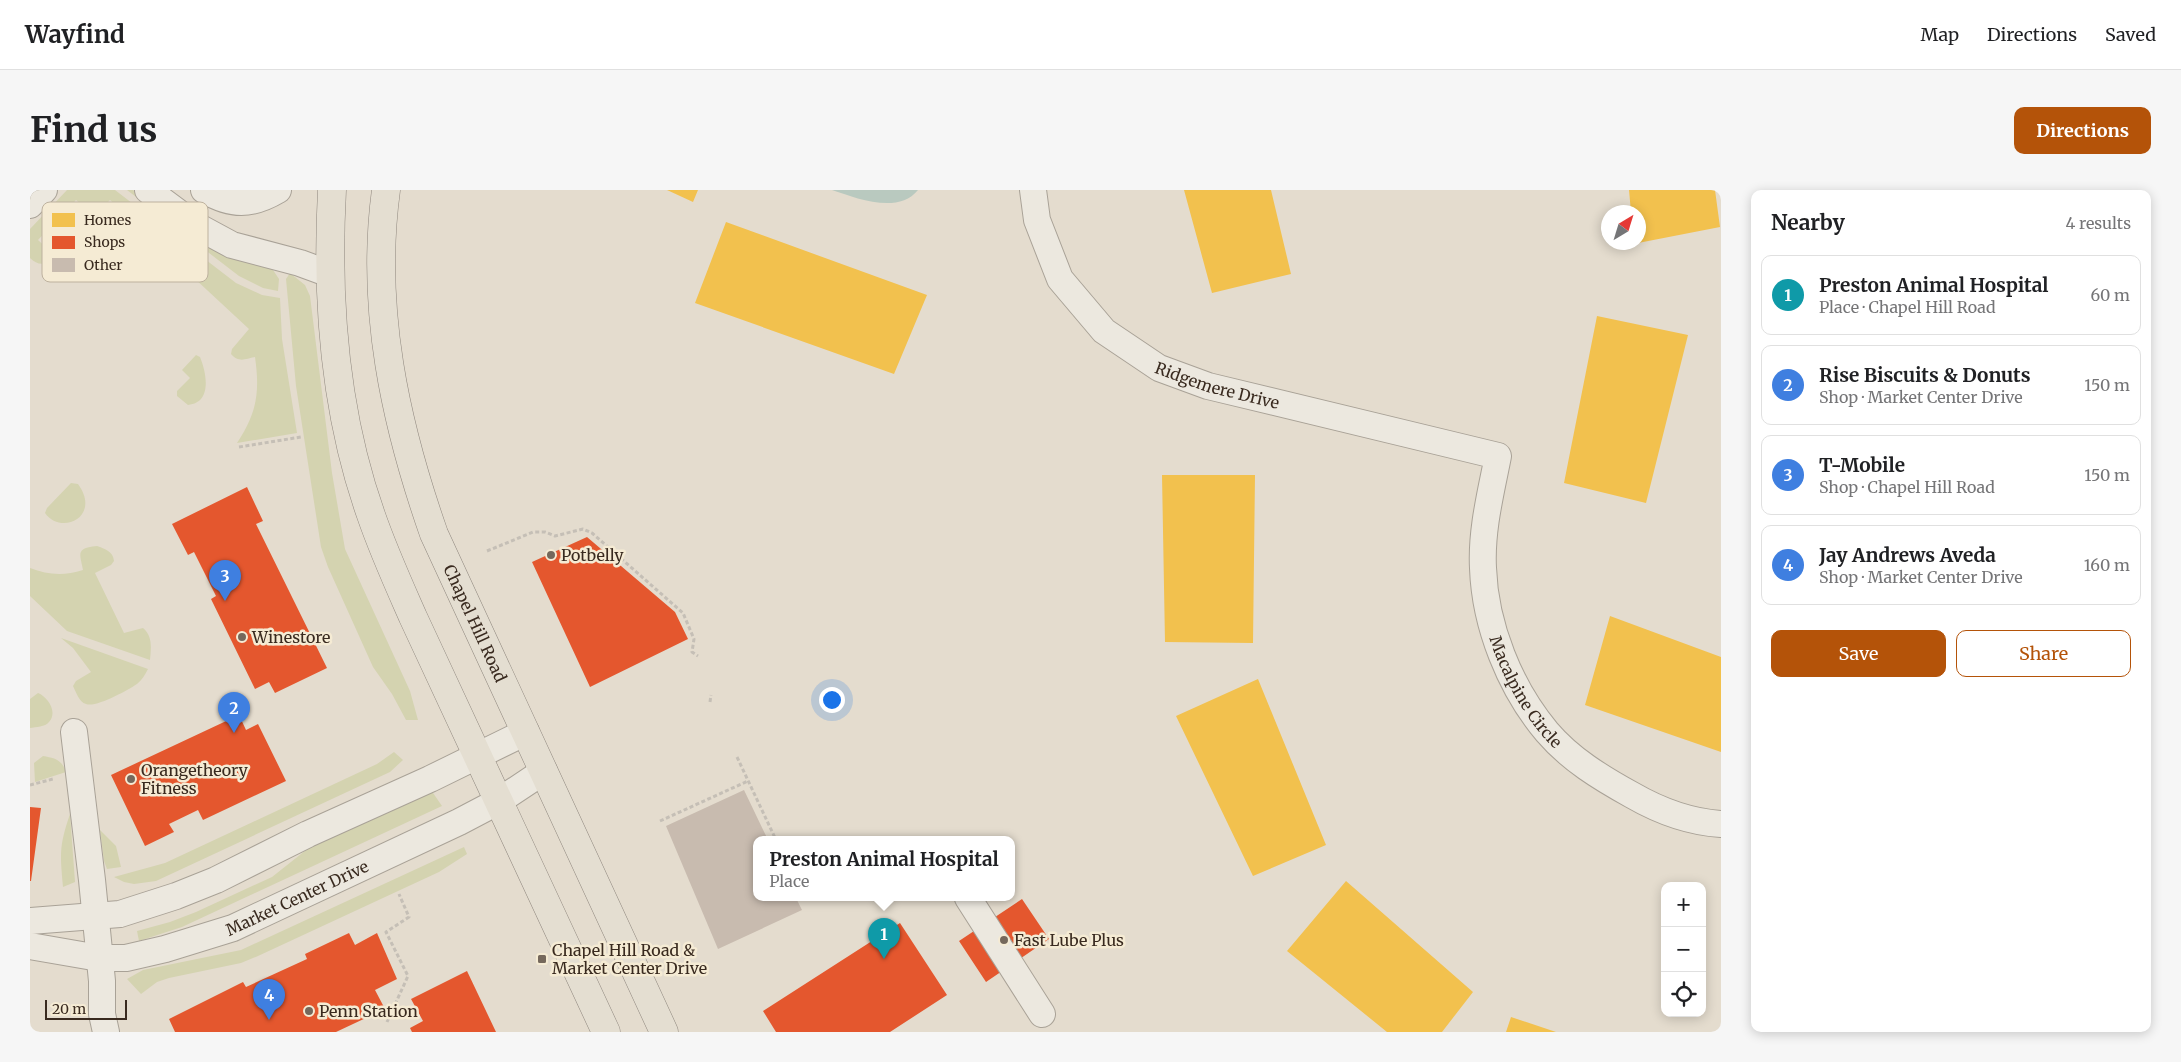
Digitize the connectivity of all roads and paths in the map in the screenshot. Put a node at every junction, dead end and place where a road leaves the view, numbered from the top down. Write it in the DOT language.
graph roads {
  1 [pos="44,190"];
  2 [pos="148,190"];
  3 [pos="204,190"];
  4 [pos="278,190"];
  5 [pos="332,190"];
  6 [pos="386,190"];
  7 [pos="1033,190"];
  8 [pos="164,202"];
  9 [pos="30,205"];
  10 [pos="208,232"];
  11 [pos="330,274"];
  12 [pos="301,437"];
  13 [pos="239,447"];
  14 [pos="1498,456"];
  15 [pos="487,551"];
  16 [pos="698,656"];
  17 [pos="711,695"];
  18 [pos="710,702"];
  19 [pos="74,732"];
  20 [pos="526,732"];
  21 [pos="478,756"];
  22 [pos="737,757"];
  23 [pos="544,771"];
  24 [pos="56,779"];
  25 [pos="748,781"];
  26 [pos="30,785"];
  27 [pos="499,801"];
  28 [pos="660,821"];
  29 [pos="1721,824"];
  30 [pos="777,832"];
  31 [pos="773,835"];
  32 [pos="399,894"];
  33 [pos="970,901"];
  34 [pos="96,917"];
  35 [pos="30,922"];
  36 [pos="30,946"];
  37 [pos="100,958"];
  38 [pos="1042,1014"];
  39 [pos="387,1022"];
  40 [pos="106,1032"];
  41 [pos="606,1032"];
  42 [pos="664,1032"];
  1 -- 9 [label="street"];
  2 -- 8 [label="street"];
  3 -- 4 [label="street"];
  5 -- 11 [label="main road"];
  6 -- 20 [label="main road, Chapel Hill Road"];
  7 -- 14 [label="street, Ridgemere Drive"];
  10 -- 11 [label="street"];
  11 -- 21 [label="main road"];
  12 -- 13 [label="path"];
  14 -- 29 [label="street, Macalpine Circle"];
  15 -- 16 [label="path"];
  17 -- 18 [label="path"];
  19 -- 34 [label="street"];
  20 -- 21 [label="street"];
  20 -- 23 [label="main road, Chapel Hill Road"];
  21 -- 27 [label="main road"];
  21 -- 34 [label="street"];
  22 -- 25 [label="path"];
  23 -- 27 [label="street, Market Center Drive"];
  23 -- 42 [label="main road, Chapel Hill Road"];
  24 -- 26 [label="path"];
  25 -- 28 [label="path"];
  25 -- 31 [label="path"];
  27 -- 37 [label="street, Market Center Drive"];
  27 -- 41 [label="main road"];
  30 -- 31 [label="path"];
  32 -- 39 [label="path"];
  33 -- 38 [label="street"];
  34 -- 35 [label="street"];
  34 -- 37 [label="street"];
  36 -- 37 [label="street, Market Center Drive"];
  37 -- 40 [label="street"];
}
